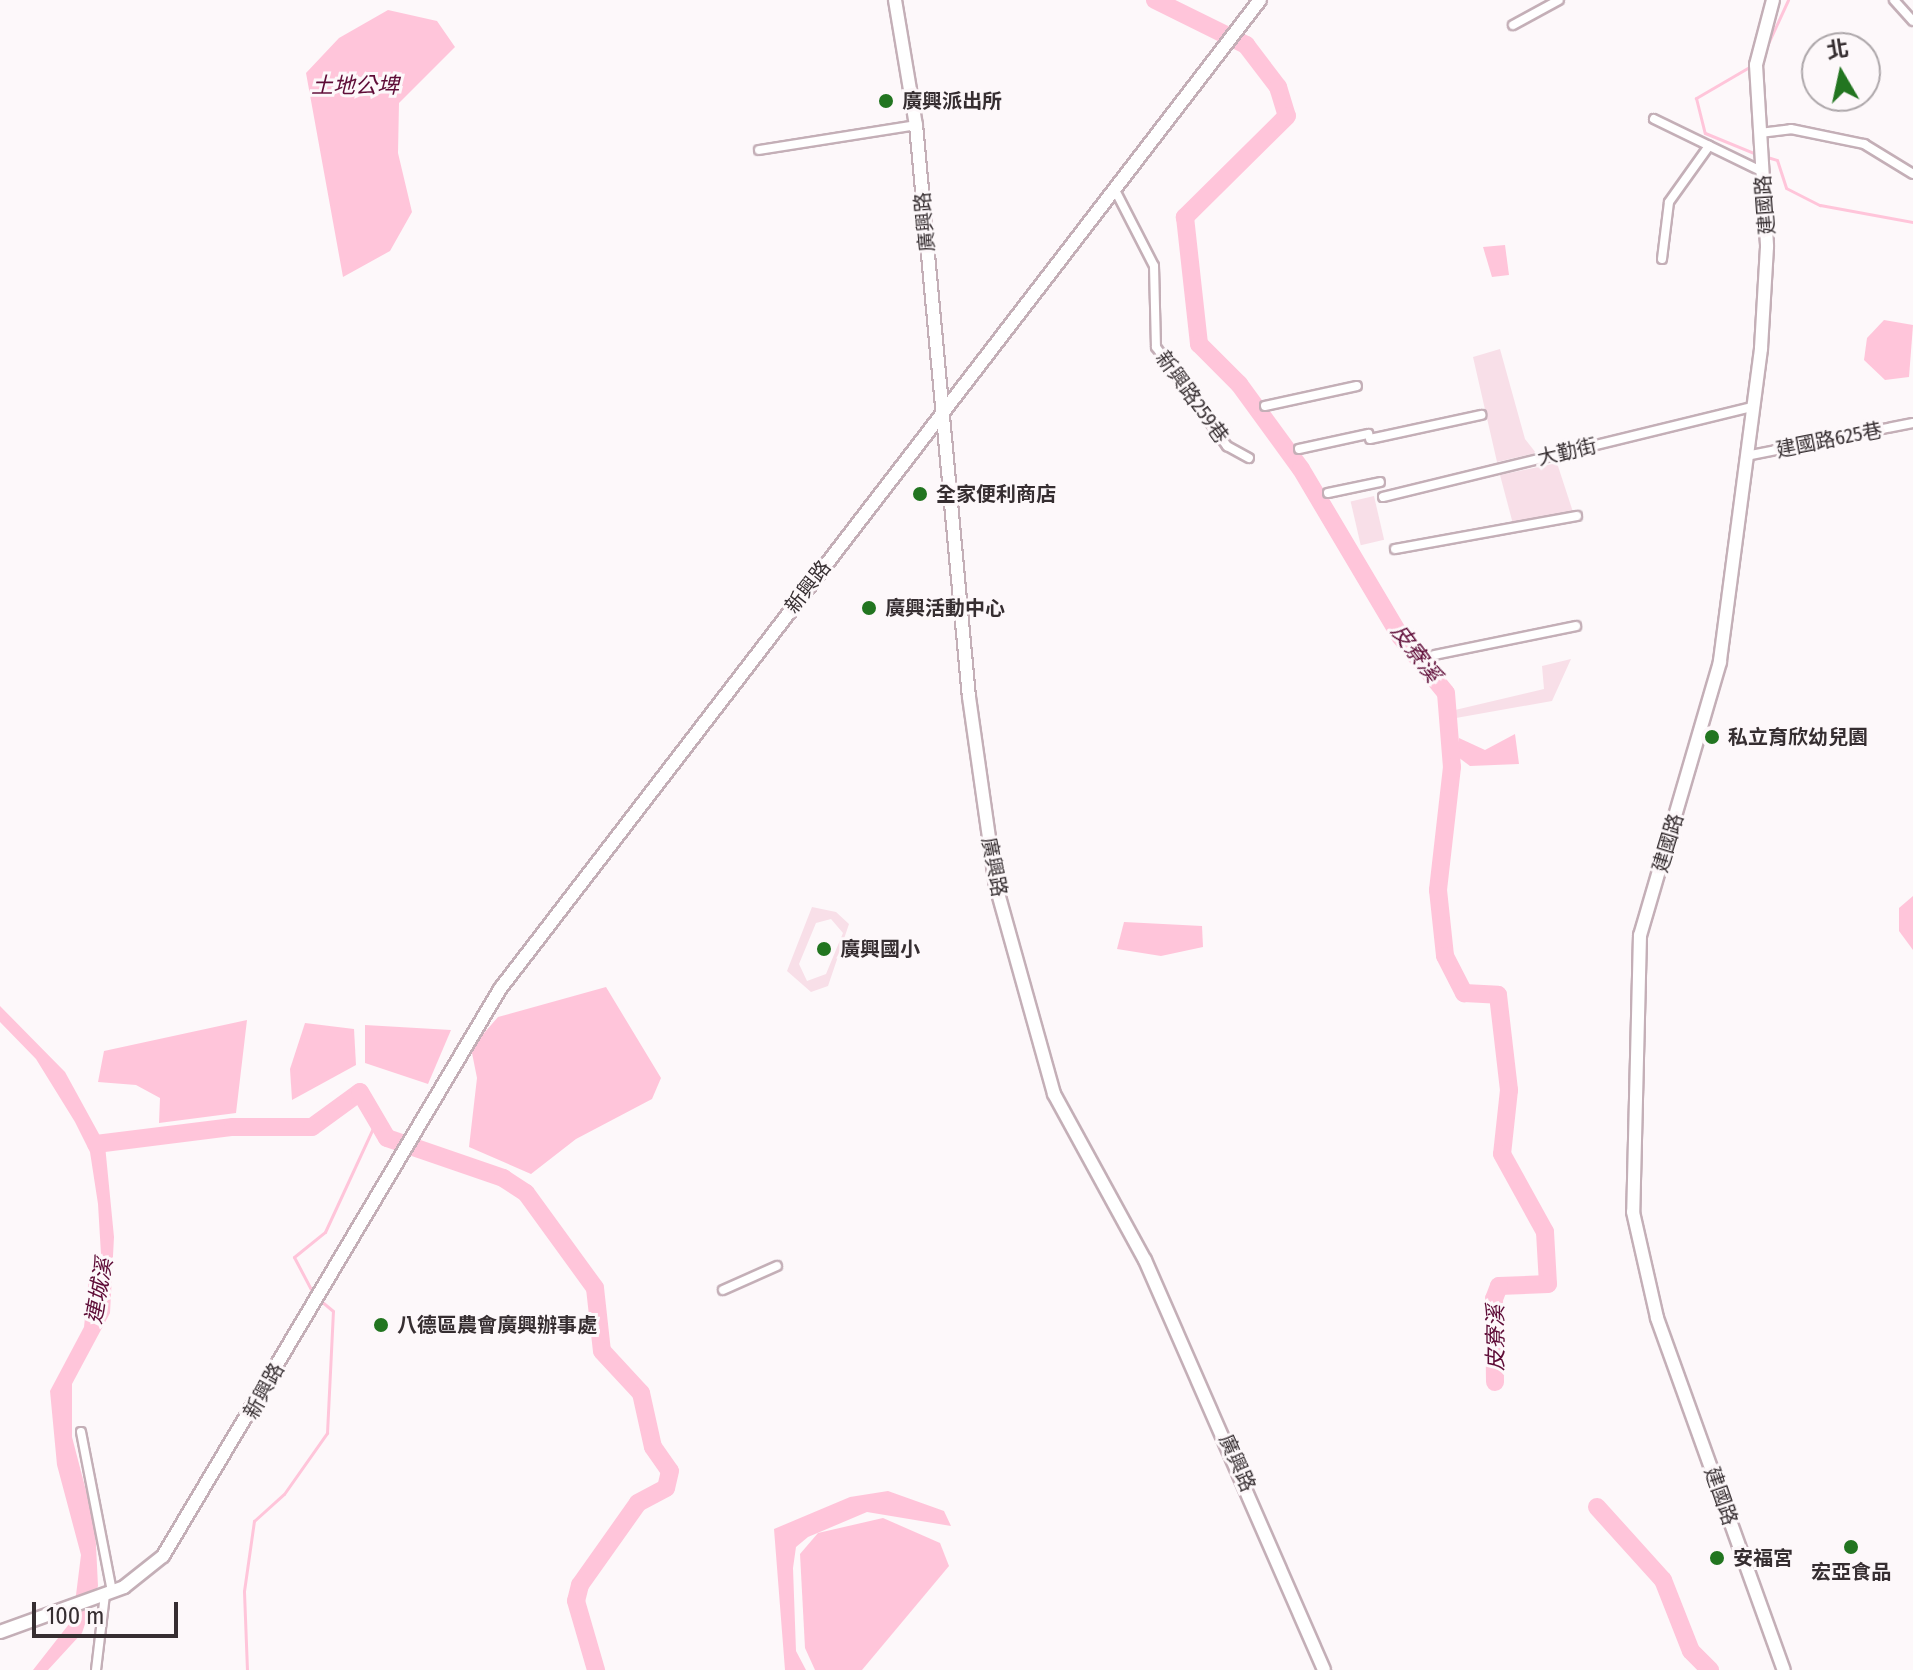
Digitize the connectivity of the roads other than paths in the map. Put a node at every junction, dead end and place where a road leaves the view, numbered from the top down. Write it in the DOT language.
graph roads {
  1 [pos="895,0"];
  2 [pos="1260,0"];
  3 [pos="1559,0"];
  4 [pos="1773,0"];
  5 [pos="1894,0"];
  6 [pos="1913,21"];
  7 [pos="1513,25"];
  8 [pos="1654,119"];
  9 [pos="916,125"];
  10 [pos="1760,133"];
  11 [pos="1709,146"];
  12 [pos="759,150"];
  13 [pos="1762,161"];
  14 [pos="1913,174"];
  15 [pos="1115,190"];
  16 [pos="1662,259"];
  17 [pos="1357,386"];
  18 [pos="1265,406"];
  19 [pos="1751,407"];
  20 [pos="942,413"];
  21 [pos="1481,415"];
  22 [pos="1913,423"];
  23 [pos="1299,449"];
  24 [pos="1746,456"];
  25 [pos="1249,458"];
  26 [pos="1380,482"];
  27 [pos="1328,493"];
  28 [pos="1383,497"];
  29 [pos="1577,516"];
  30 [pos="1395,549"];
  31 [pos="1576,626"];
  32 [pos="1434,655"];
  33 [pos="777,1266"];
  34 [pos="723,1290"];
  35 [pos="81,1432"];
  36 [pos="106,1593"];
  37 [pos="0,1632"];
  38 [pos="96,1670"];
  39 [pos="1324,1670"];
  40 [pos="1784,1670"];
  1 -- 9 [label="street, 廣興路"];
  2 -- 15 [label="street, 新興路"];
  3 -- 7 [label="street"];
  4 -- 10 [label="street, 建國路"];
  5 -- 6 [label="street"];
  8 -- 11 [label="street"];
  9 -- 12 [label="street"];
  9 -- 20 [label="street, 廣興路"];
  10 -- 13 [label="street, 建國路"];
  10 -- 14 [label="street"];
  11 -- 13 [label="street"];
  11 -- 16 [label="street"];
  13 -- 19 [label="street, 建國路"];
  15 -- 20 [label="street, 新興路"];
  15 -- 25 [label="street, 新興路259巷"];
  17 -- 18 [label="street"];
  19 -- 24 [label="street, 建國路"];
  19 -- 28 [label="street, 大勤街"];
  20 -- 36 [label="street, 新興路"];
  20 -- 39 [label="street, 廣興路"];
  21 -- 23 [label="street"];
  22 -- 24 [label="street, 建國路625巷"];
  24 -- 40 [label="street, 建國路"];
  26 -- 27 [label="street"];
  29 -- 30 [label="street"];
  31 -- 32 [label="street"];
  33 -- 34 [label="street"];
  35 -- 36 [label="street"];
  36 -- 37 [label="street, 新興路"];
  36 -- 38 [label="street"];
}
